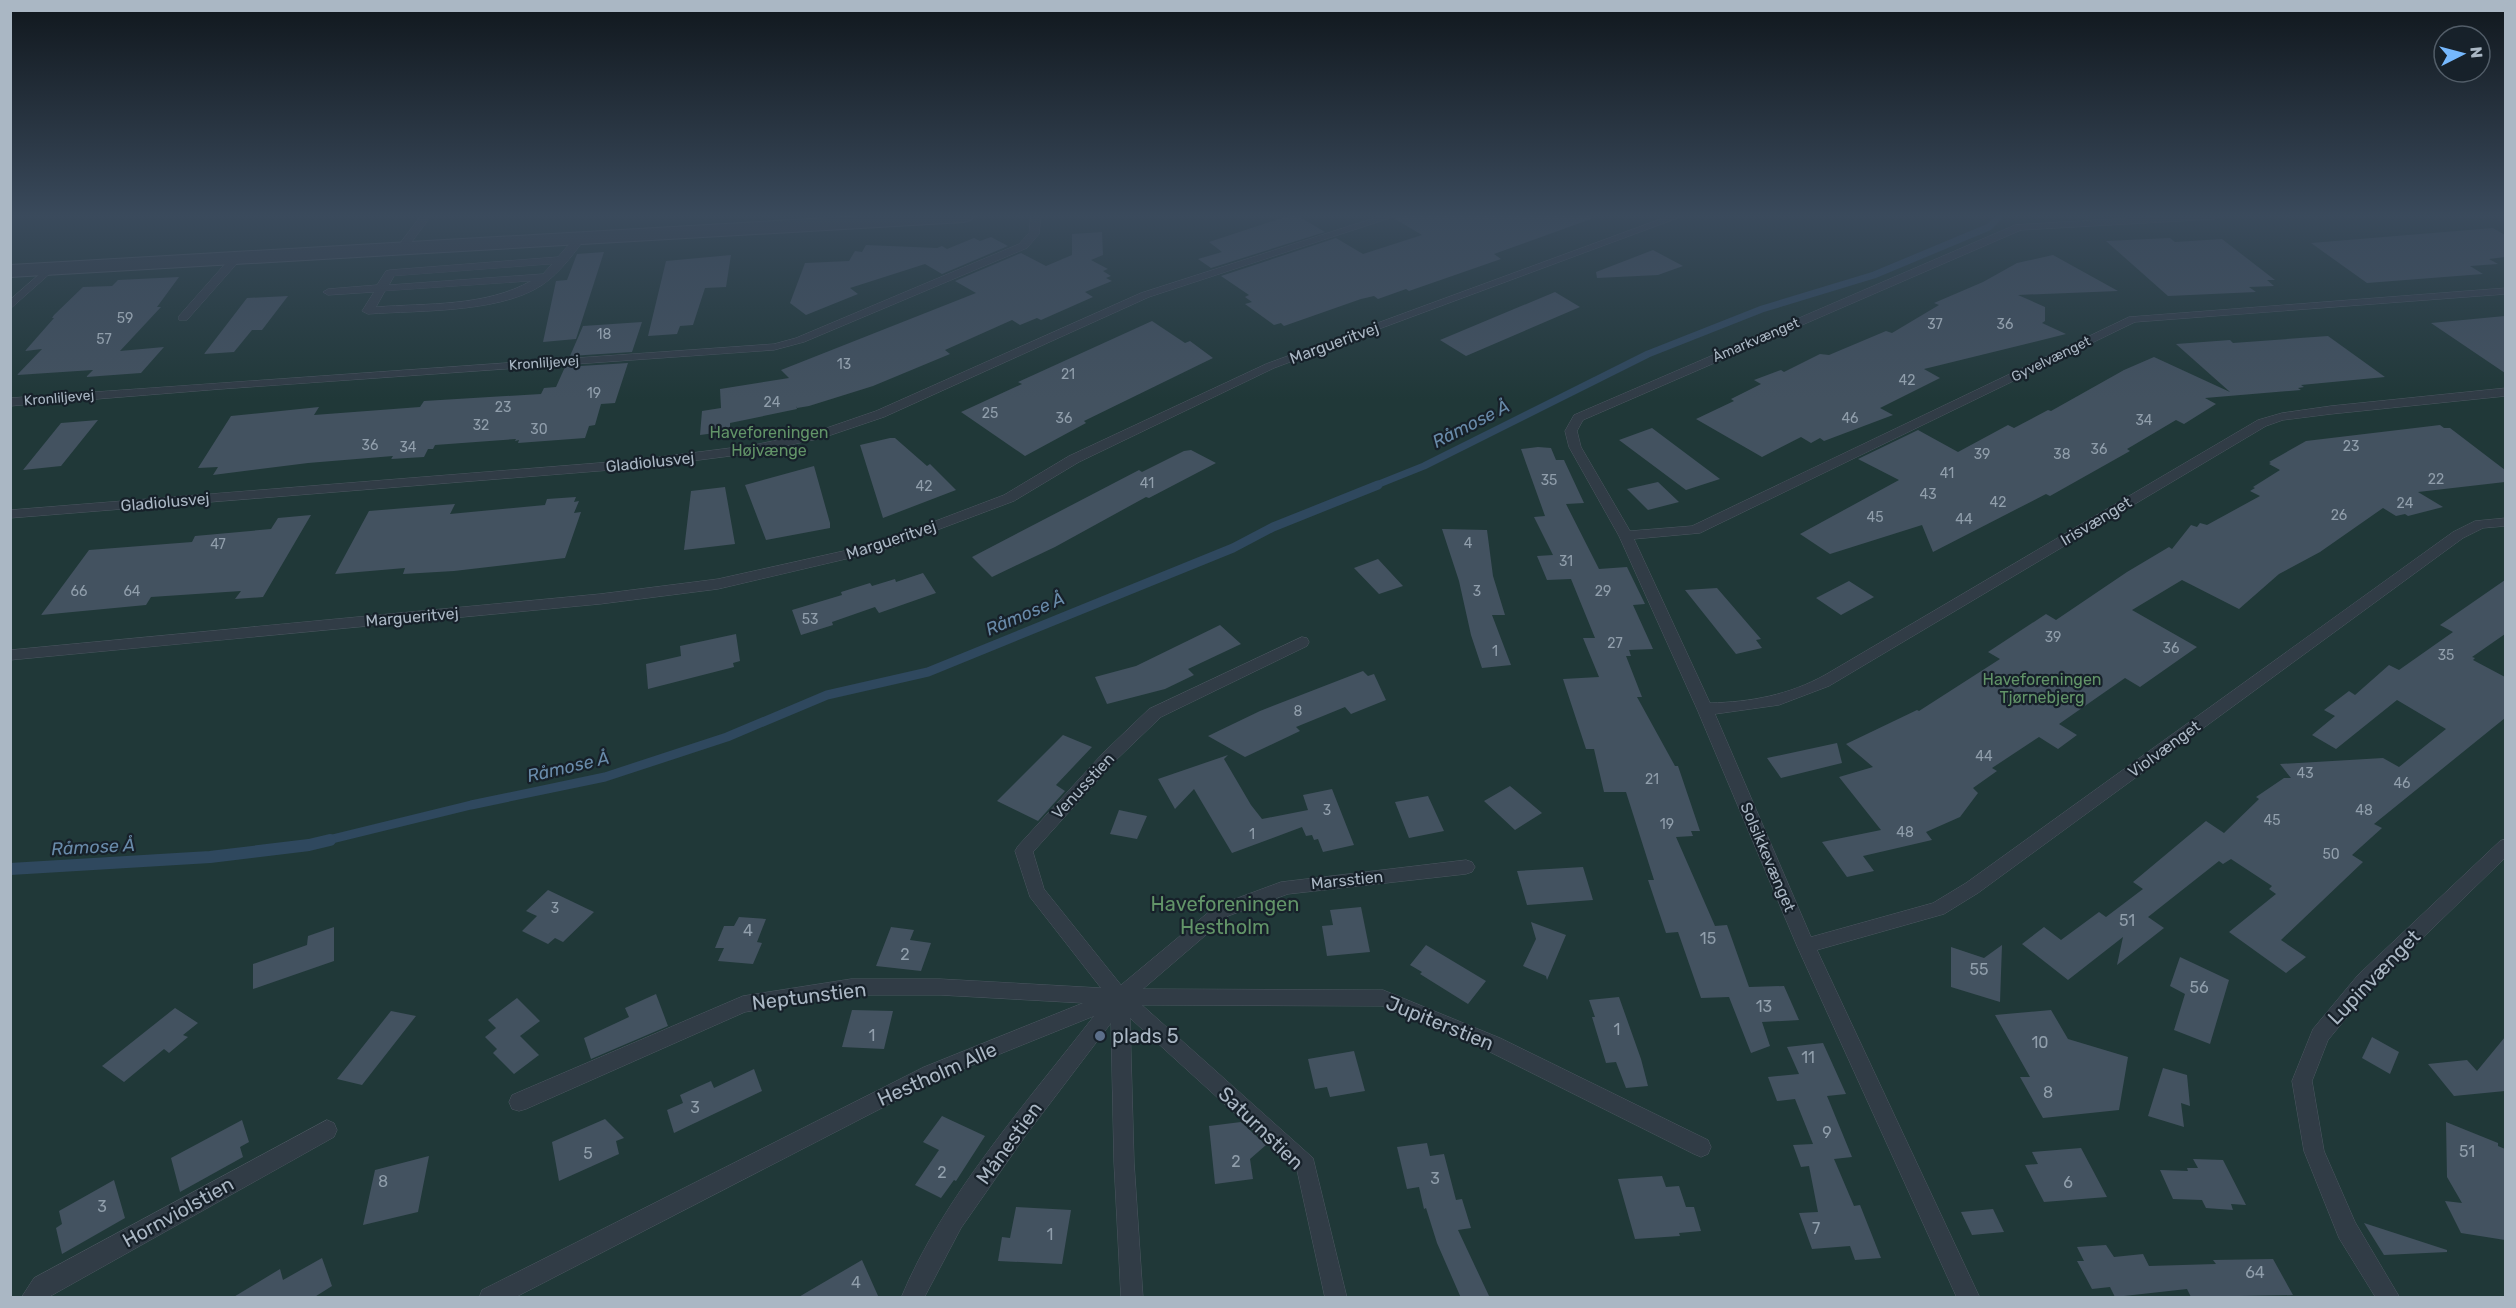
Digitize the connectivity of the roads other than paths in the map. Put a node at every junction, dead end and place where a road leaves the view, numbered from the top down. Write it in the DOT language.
graph roads {
  1 [pos="40,277"];
  2 [pos="219,277"];
  3 [pos="388,277"];
  4 [pos="546,277"];
  5 [pos="949,277"];
  6 [pos="1202,277"];
  7 [pos="1512,277"];
  8 [pos="1903,277"];
  9 [pos="381,288"];
  10 [pos="2505,291"];
  11 [pos="328,292"];
  12 [pos="10,306"];
  13 [pos="183,318"];
  14 [pos="2505,392"];
  15 [pos="10,402"];
  16 [pos="1578,418"];
  17 [pos="10,514"];
  18 [pos="2505,522"];
  19 [pos="1626,536"];
  20 [pos="1302,642"];
  21 [pos="10,655"];
  22 [pos="1705,709"];
  23 [pos="2505,846"];
  24 [pos="1466,867"];
  25 [pos="1806,946"];
  26 [pos="1120,997"];
  27 [pos="519,1102"];
  28 [pos="327,1130"];
  29 [pos="1701,1147"];
  30 [pos="32,1298"];
  31 [pos="490,1298"];
  32 [pos="912,1298"];
  33 [pos="1132,1298"];
  34 [pos="1336,1298"];
  35 [pos="1969,1298"];
  36 [pos="2389,1298"];
  1 -- 12 [label="lane"];
  2 -- 13 [label="lane"];
  3 -- 9 [label="lane"];
  4 -- 9 [label="lane"];
  4 -- 9 [label="lane"];
  5 -- 15 [label="lane, Kronliljevej"];
  6 -- 17 [label="lane, Gladiolusvej"];
  7 -- 21 [label="lane, Margueritvej"];
  8 -- 16 [label="lane, Åmarkvænget"];
  9 -- 11 [label="lane"];
  10 -- 19 [label="lane, Gyvelvænget"];
  14 -- 22 [label="lane, Irisvænget"];
  16 -- 19 [label="lane, Solsikkevænget"];
  18 -- 25 [label="lane, Violvænget"];
  19 -- 22 [label="lane, Solsikkevænget"];
  20 -- 26 [label="lane, Venusstien"];
  22 -- 25 [label="lane, Solsikkevænget"];
  23 -- 36 [label="lane, Lupinvænget"];
  24 -- 26 [label="lane, Marsstien"];
  25 -- 35 [label="lane, Solsikkevænget"];
  26 -- 27 [label="lane, Neptunstien"];
  26 -- 29 [label="lane, Jupiterstien"];
  26 -- 31 [label="lane, Hestholm Alle"];
  26 -- 32 [label="lane, Månestien"];
  26 -- 33 [label="lane"];
  26 -- 34 [label="lane, Saturnstien"];
  28 -- 30 [label="lane, Hornviolstien"];
}
